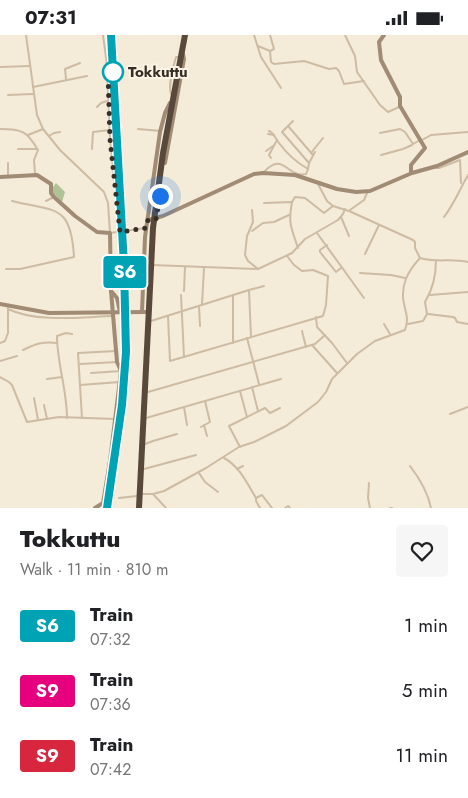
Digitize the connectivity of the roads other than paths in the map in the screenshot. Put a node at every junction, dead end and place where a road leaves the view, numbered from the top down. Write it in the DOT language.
graph roads {
  1 [pos="26,35"];
  2 [pos="103,35"];
  3 [pos="183,35"];
  4 [pos="254,35"];
  5 [pos="270,35"];
  6 [pos="345,35"];
  7 [pos="384,35"];
  8 [pos="258,46"];
  9 [pos="270,51"];
  10 [pos="180,54"];
  11 [pos="80,63"];
  12 [pos="31,65"];
  13 [pos="0,67"];
  14 [pos="87,76"];
  15 [pos="66,80"];
  16 [pos="364,81"];
  17 [pos="33,87"];
  18 [pos="281,88"];
  19 [pos="33,94"];
  20 [pos="8,95"];
  21 [pos="108,101"];
  22 [pos="170,103"];
  23 [pos="400,106"];
  24 [pos="97,107"];
  25 [pos="169,115"];
  26 [pos="292,121"];
  27 [pos="288,126"];
  28 [pos="0,129"];
  29 [pos="43,129"];
  30 [pos="138,129"];
  31 [pos="110,130"];
  32 [pos="161,131"];
  33 [pos="269,131"];
  34 [pos="468,132"];
  35 [pos="60,133"];
  36 [pos="380,133"];
  37 [pos="268,134"];
  38 [pos="28,135"];
  39 [pos="274,135"];
  40 [pos="48,136"];
  41 [pos="323,138"];
  42 [pos="277,140"];
  43 [pos="420,140"];
  44 [pos="413,144"];
  45 [pos="273,146"];
  46 [pos="18,149"];
  47 [pos="37,149"];
  48 [pos="92,149"];
  49 [pos="266,151"];
  50 [pos="468,151"];
  51 [pos="313,153"];
  52 [pos="381,155"];
  53 [pos="271,158"];
  54 [pos="8,163"];
  55 [pos="309,163"];
  56 [pos="432,167"];
  57 [pos="308,169"];
  58 [pos="411,172"];
  59 [pos="263,173"];
  60 [pos="301,175"];
  61 [pos="468,175"];
  62 [pos="35,176"];
  63 [pos="0,177"];
  64 [pos="8,177"];
  65 [pos="317,182"];
  66 [pos="461,183"];
  67 [pos="367,190"];
  68 [pos="54,197"];
  69 [pos="12,201"];
  70 [pos="46,201"];
  71 [pos="292,202"];
  72 [pos="264,203"];
  73 [pos="333,206"];
  74 [pos="345,209"];
  75 [pos="69,210"];
  76 [pos="252,210"];
  77 [pos="349,211"];
  78 [pos="289,215"];
  79 [pos="63,217"];
  80 [pos="341,217"];
  81 [pos="444,217"];
  82 [pos="156,219"];
  83 [pos="148,220"];
  84 [pos="379,225"];
  85 [pos="146,228"];
  86 [pos="252,231"];
  87 [pos="120,232"];
  88 [pos="317,232"];
  89 [pos="110,233"];
  90 [pos="350,236"];
  91 [pos="327,245"];
  92 [pos="298,248"];
  93 [pos="365,254"];
  94 [pos="287,256"];
  95 [pos="420,258"];
  96 [pos="436,261"];
  97 [pos="467,261"];
  98 [pos="152,265"];
  99 [pos="185,267"];
  100 [pos="204,268"];
  101 [pos="342,268"];
  102 [pos="6,269"];
  103 [pos="258,269"];
  104 [pos="360,273"];
  105 [pos="406,278"];
  106 [pos="264,286"];
  107 [pos="249,289"];
  108 [pos="110,291"];
  109 [pos="184,291"];
  110 [pos="468,292"];
  111 [pos="181,295"];
  112 [pos="233,295"];
  113 [pos="430,295"];
  114 [pos="364,298"];
  115 [pos="0,303"];
  116 [pos="202,305"];
  117 [pos="8,306"];
  118 [pos="198,306"];
  119 [pos="146,310"];
  120 [pos="182,311"];
  121 [pos="120,312"];
  122 [pos="427,314"];
  123 [pos="112,315"];
  124 [pos="168,316"];
  125 [pos="316,317"];
  126 [pos="149,322"];
  127 [pos="384,324"];
  128 [pos="408,324"];
  129 [pos="468,324"];
  130 [pos="200,327"];
  131 [pos="302,331"];
  132 [pos="390,334"];
  133 [pos="72,335"];
  134 [pos="325,335"];
  135 [pos="251,337"];
  136 [pos="247,338"];
  137 [pos="0,343"];
  138 [pos="58,343"];
  139 [pos="233,343"];
  140 [pos="312,345"];
  141 [pos="306,347"];
  142 [pos="23,350"];
  143 [pos="116,351"];
  144 [pos="17,356"];
  145 [pos="184,357"];
  146 [pos="0,361"];
  147 [pos="117,362"];
  148 [pos="253,362"];
  149 [pos="347,363"];
  150 [pos="78,364"];
  151 [pos="120,371"];
  152 [pos="91,373"];
  153 [pos="337,373"];
  154 [pos="0,377"];
  155 [pos="62,377"];
  156 [pos="47,379"];
  157 [pos="144,379"];
  158 [pos="281,379"];
  159 [pos="120,383"];
  160 [pos="80,385"];
  161 [pos="259,385"];
  162 [pos="252,387"];
  163 [pos="240,391"];
  164 [pos="145,392"];
  165 [pos="34,398"];
  166 [pos="205,401"];
  167 [pos="44,405"];
  168 [pos="184,407"];
  169 [pos="468,407"];
  170 [pos="280,408"];
  171 [pos="258,411"];
  172 [pos="450,414"];
  173 [pos="246,417"];
  174 [pos="66,418"];
  175 [pos="82,418"];
  176 [pos="144,418"];
  177 [pos="47,419"];
  178 [pos="116,419"];
  179 [pos="38,420"];
  180 [pos="188,425"];
  181 [pos="204,425"];
  182 [pos="201,427"];
  183 [pos="177,434"];
  184 [pos="207,436"];
  185 [pos="143,445"];
  186 [pos="240,447"];
  187 [pos="196,455"];
  188 [pos="224,458"];
  189 [pos="243,466"];
  190 [pos="410,467"];
  191 [pos="142,469"];
  192 [pos="237,469"];
  193 [pos="199,472"];
  194 [pos="369,483"];
  195 [pos="218,493"];
  196 [pos="138,495"];
  197 [pos="153,495"];
  198 [pos="119,498"];
  199 [pos="256,498"];
  200 [pos="102,506"];
  201 [pos="95,508"];
  202 [pos="138,508"];
  203 [pos="166,508"];
  204 [pos="260,508"];
  205 [pos="272,508"];
  206 [pos="285,508"];
  207 [pos="290,508"];
  208 [pos="370,508"];
  209 [pos="431,508"];
  1 -- 12 [label="street"];
  2 -- 21 [label="street"];
  3 -- 10 [label="highway"];
  4 -- 8 [label="street"];
  5 -- 9 [label="street"];
  6 -- 16 [label="street"];
  7 -- 23 [label="street"];
  8 -- 9 [label="street"];
  8 -- 18 [label="street"];
  9 -- 16 [label="street"];
  10 -- 22 [label="highway"];
  10 -- 25 [label="highway"];
  10 -- 82 [label="street"];
  11 -- 15 [label="street"];
  12 -- 13 [label="street"];
  12 -- 17 [label="street"];
  14 -- 15 [label="street"];
  15 -- 17 [label="street"];
  16 -- 23 [label="street"];
  17 -- 19 [label="street"];
  19 -- 20 [label="street"];
  19 -- 29 [label="street"];
  21 -- 24 [label="street"];
  21 -- 31 [label="street"];
  22 -- 25 [label="highway"];
  22 -- 32 [label="street"];
  23 -- 43 [label="street"];
  25 -- 119 [label="highway"];
  26 -- 27 [label="street"];
  27 -- 51 [label="street"];
  27 -- 55 [label="street"];
  28 -- 38 [label="street"];
  29 -- 38 [label="street"];
  29 -- 40 [label="street"];
  30 -- 32 [label="street"];
  31 -- 48 [label="street"];
  31 -- 87 [label="street"];
  32 -- 83 [label="street"];
  33 -- 39 [label="street"];
  34 -- 43 [label="street"];
  35 -- 40 [label="street"];
  36 -- 44 [label="street"];
  37 -- 39 [label="street"];
  38 -- 47 [label="street"];
  39 -- 42 [label="street"];
  40 -- 89 [label="street"];
  41 -- 51 [label="street"];
  42 -- 45 [label="street"];
  42 -- 57 [label="street"];
  43 -- 44 [label="street"];
  43 -- 58 [label="street"];
  44 -- 52 [label="street"];
  45 -- 49 [label="street"];
  45 -- 53 [label="street"];
  46 -- 47 [label="street"];
  47 -- 62 [label="street"];
  50 -- 56 [label="street"];
  50 -- 58 [label="street"];
  51 -- 55 [label="street"];
  54 -- 64 [label="street"];
  55 -- 57 [label="street"];
  56 -- 58 [label="street"];
  56 -- 66 [label="street"];
  57 -- 60 [label="street"];
  58 -- 67 [label="street"];
  59 -- 60 [label="street"];
  59 -- 60 [label="street"];
  59 -- 82 [label="street"];
  60 -- 65 [label="street"];
  61 -- 81 [label="street"];
  62 -- 64 [label="street"];
  62 -- 68 [label="street"];
  63 -- 64 [label="street"];
  65 -- 67 [label="street"];
  65 -- 73 [label="street"];
  67 -- 77 [label="street"];
  68 -- 70 [label="street"];
  68 -- 75 [label="street"];
  69 -- 79 [label="street"];
  71 -- 72 [label="street"];
  71 -- 73 [label="street"];
  71 -- 78 [label="street"];
  73 -- 74 [label="street"];
  74 -- 77 [label="street"];
  74 -- 80 [label="street"];
  75 -- 79 [label="street"];
  75 -- 89 [label="street"];
  76 -- 103 [label="street"];
  77 -- 84 [label="street"];
  78 -- 86 [label="street"];
  78 -- 92 [label="street"];
  79 -- 102 [label="street"];
  80 -- 88 [label="street"];
  80 -- 90 [label="street"];
  82 -- 83 [label="street"];
  82 -- 98 [label="street"];
  83 -- 85 [label="street"];
  84 -- 93 [label="street"];
  84 -- 95 [label="street"];
  85 -- 87 [label="street"];
  85 -- 119 [label="street"];
  87 -- 89 [label="street"];
  88 -- 91 [label="street"];
  88 -- 92 [label="street"];
  89 -- 108 [label="street"];
  91 -- 101 [label="street"];
  91 -- 101 [label="street"];
  92 -- 94 [label="street"];
  94 -- 103 [label="street"];
  94 -- 125 [label="street"];
  95 -- 96 [label="street"];
  95 -- 105 [label="street"];
  96 -- 97 [label="street"];
  96 -- 113 [label="street"];
  98 -- 99 [label="street"];
  98 -- 119 [label="street"];
  99 -- 100 [label="street"];
  99 -- 109 [label="street"];
  100 -- 103 [label="street"];
  100 -- 116 [label="street"];
  101 -- 114 [label="street"];
  104 -- 105 [label="street"];
  105 -- 128 [label="street"];
  106 -- 107 [label="street"];
  107 -- 112 [label="street"];
  107 -- 135 [label="street"];
  108 -- 121 [label="street"];
  108 -- 123 [label="street"];
  110 -- 113 [label="street"];
  111 -- 120 [label="street"];
  112 -- 116 [label="street"];
  112 -- 139 [label="street"];
  113 -- 122 [label="street"];
  115 -- 117 [label="street"];
  116 -- 118 [label="street"];
  117 -- 123 [label="street"];
  117 -- 137 [label="street"];
  118 -- 120 [label="street"];
  118 -- 130 [label="street"];
  119 -- 121 [label="street"];
  119 -- 126 [label="highway"];
  119 -- 157 [label="highway"];
  120 -- 124 [label="street"];
  120 -- 145 [label="street"];
  121 -- 123 [label="street"];
  122 -- 128 [label="street"];
  122 -- 129 [label="street"];
  123 -- 143 [label="street"];
  124 -- 126 [label="street"];
  124 -- 145 [label="street"];
  125 -- 134 [label="street"];
  125 -- 135 [label="street"];
  126 -- 157 [label="highway"];
  127 -- 132 [label="street"];
  128 -- 132 [label="street"];
  131 -- 141 [label="street"];
  132 -- 149 [label="street"];
  133 -- 138 [label="street"];
  134 -- 140 [label="street"];
  134 -- 149 [label="street"];
  135 -- 136 [label="street"];
  136 -- 139 [label="street"];
  136 -- 148 [label="street"];
  138 -- 142 [label="street"];
  138 -- 155 [label="street"];
  139 -- 145 [label="street"];
  140 -- 141 [label="street"];
  140 -- 153 [label="street"];
  141 -- 148 [label="street"];
  143 -- 147 [label="street"];
  143 -- 150 [label="street"];
  144 -- 146 [label="street"];
  147 -- 150 [label="street"];
  147 -- 151 [label="street"];
  148 -- 161 [label="street"];
  148 -- 164 [label="street"];
  149 -- 153 [label="street"];
  150 -- 160 [label="street"];
  151 -- 152 [label="street"];
  151 -- 159 [label="street"];
  153 -- 186 [label="street"];
  154 -- 179 [label="street"];
  155 -- 156 [label="street"];
  155 -- 174 [label="street"];
  157 -- 164 [label="highway"];
  157 -- 196 [label="highway"];
  158 -- 161 [label="street"];
  159 -- 160 [label="street"];
  159 -- 178 [label="street"];
  160 -- 175 [label="street"];
  161 -- 162 [label="street"];
  162 -- 163 [label="street"];
  162 -- 171 [label="street"];
  163 -- 166 [label="street"];
  163 -- 173 [label="street"];
  164 -- 176 [label="highway"];
  165 -- 179 [label="street"];
  166 -- 168 [label="street"];
  166 -- 181 [label="street"];
  167 -- 177 [label="street"];
  168 -- 176 [label="street"];
  168 -- 180 [label="street"];
  169 -- 172 [label="street"];
  170 -- 171 [label="street"];
  171 -- 173 [label="street"];
  173 -- 186 [label="street"];
  174 -- 175 [label="street"];
  174 -- 177 [label="street"];
  175 -- 178 [label="street"];
  176 -- 185 [label="highway"];
  177 -- 179 [label="street"];
  178 -- 200 [label="street"];
  181 -- 182 [label="street"];
  181 -- 184 [label="street"];
  183 -- 185 [label="street"];
  185 -- 191 [label="highway"];
  186 -- 188 [label="street"];
  187 -- 191 [label="street"];
  188 -- 192 [label="street"];
  188 -- 193 [label="street"];
  189 -- 192 [label="street"];
  190 -- 209 [label="street"];
  191 -- 196 [label="highway"];
  192 -- 199 [label="street"];
  193 -- 195 [label="street"];
  193 -- 197 [label="street"];
  194 -- 208 [label="street"];
  196 -- 197 [label="street"];
  196 -- 198 [label="street"];
  196 -- 202 [label="highway"];
  197 -- 203 [label="street"];
  199 -- 204 [label="street"];
  199 -- 205 [label="street"];
  200 -- 201 [label="street"];
  206 -- 207 [label="street"];
}
